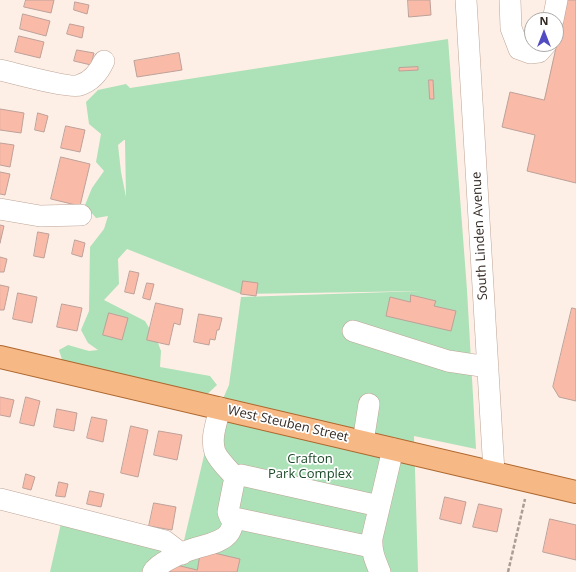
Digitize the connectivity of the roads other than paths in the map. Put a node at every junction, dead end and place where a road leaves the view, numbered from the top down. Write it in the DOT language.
graph roads {
  1 [pos="466,0"];
  2 [pos="510,0"];
  3 [pos="557,0"];
  4 [pos="555,12"];
  5 [pos="524,51"];
  6 [pos="527,52"];
  7 [pos="539,52"];
  8 [pos="104,61"];
  9 [pos="0,70"];
  10 [pos="0,209"];
  11 [pos="81,215"];
  12 [pos="353,331"];
  13 [pos="0,357"];
  14 [pos="488,367"];
  15 [pos="368,404"];
  16 [pos="220,408"];
  17 [pos="363,442"];
  18 [pos="393,449"];
  19 [pos="494,472"];
  20 [pos="235,477"];
  21 [pos="576,492"];
  22 [pos="0,498"];
  23 [pos="379,506"];
  24 [pos="235,518"];
  25 [pos="371,547"];
  26 [pos="182,554"];
  27 [pos="154,572"];
  28 [pos="380,572"];
  1 -- 14 [label="street, South Linden Avenue"];
  2 -- 5 [label="street"];
  3 -- 4 [label="street"];
  6 -- 7 [label="street"];
  8 -- 9 [label="street"];
  10 -- 11 [label="street"];
  12 -- 14 [label="street"];
  13 -- 16 [label="main road, West Steuben Street"];
  14 -- 19 [label="street, South Linden Avenue"];
  15 -- 17 [label="street"];
  16 -- 17 [label="main road, West Steuben Street"];
  16 -- 20 [label="street"];
  17 -- 18 [label="main road, West Steuben Street"];
  18 -- 19 [label="main road, West Steuben Street"];
  18 -- 23 [label="street"];
  19 -- 21 [label="main road, West Steuben Street"];
  20 -- 23 [label="street"];
  20 -- 24 [label="street"];
  22 -- 26 [label="street"];
  23 -- 25 [label="street"];
  24 -- 25 [label="street"];
  24 -- 26 [label="street"];
  25 -- 28 [label="street"];
  26 -- 27 [label="street"];
}
